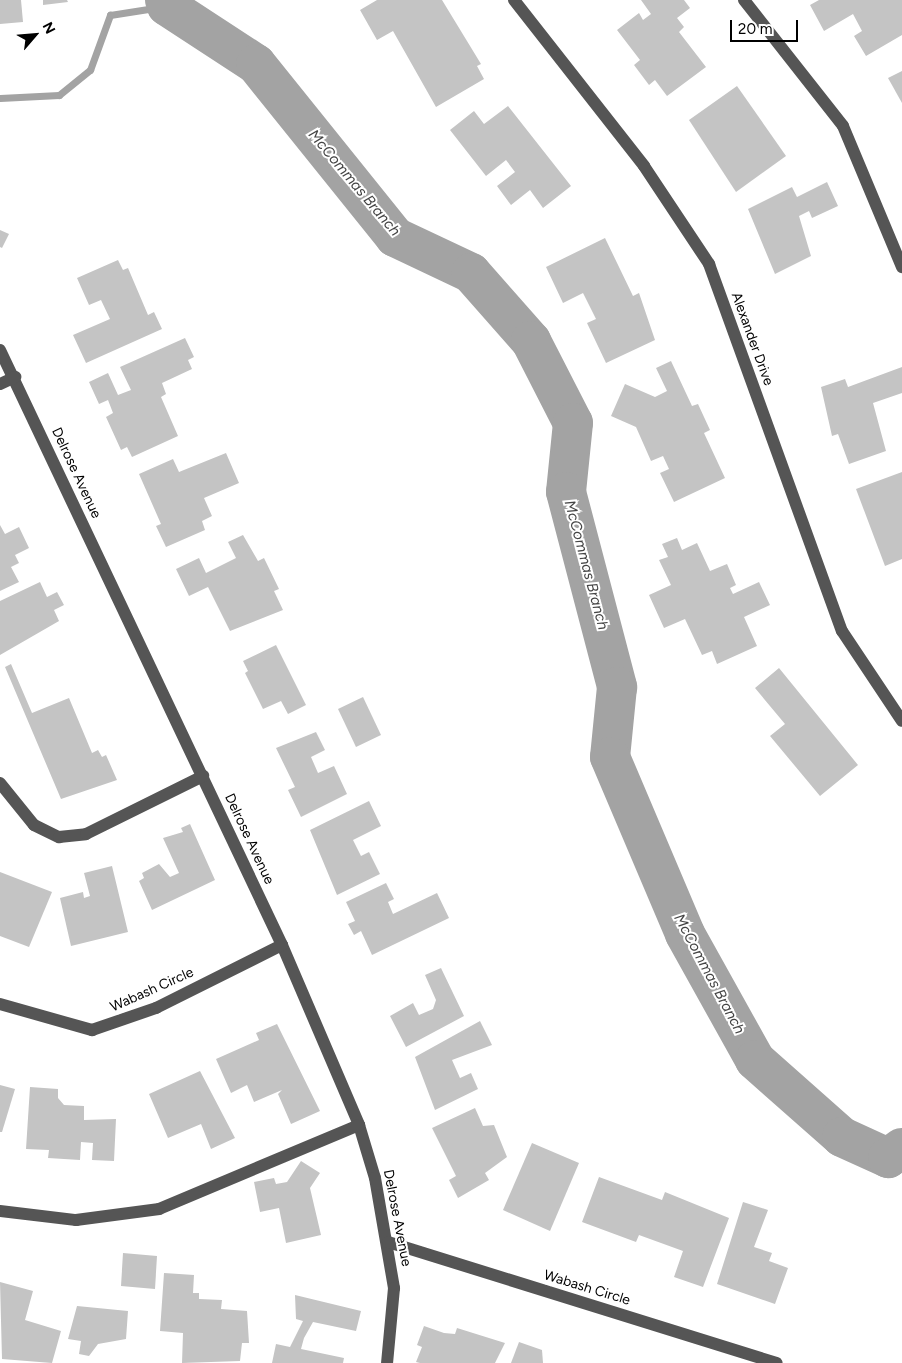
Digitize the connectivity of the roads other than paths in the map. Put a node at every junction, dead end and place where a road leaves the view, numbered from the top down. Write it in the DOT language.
graph roads {
  1 [pos="514,0"];
  2 [pos="744,0"];
  3 [pos="902,267"];
  4 [pos="0,350"];
  5 [pos="15,377"];
  6 [pos="0,384"];
  7 [pos="902,721"];
  8 [pos="203,776"];
  9 [pos="0,783"];
  10 [pos="282,945"];
  11 [pos="0,1004"];
  12 [pos="359,1125"];
  13 [pos="0,1211"];
  14 [pos="388,1242"];
  15 [pos="387,1363"];
  16 [pos="777,1363"];
  1 -- 7 [label="street, Alexander Drive"];
  2 -- 3 [label="street"];
  4 -- 5 [label="street, Delrose Avenue"];
  5 -- 6 [label="street"];
  5 -- 8 [label="street, Delrose Avenue"];
  8 -- 9 [label="street"];
  8 -- 10 [label="street, Delrose Avenue"];
  10 -- 11 [label="street, Wabash Circle"];
  10 -- 12 [label="street, Delrose Avenue"];
  12 -- 13 [label="street"];
  12 -- 14 [label="street, Delrose Avenue"];
  14 -- 15 [label="street, Delrose Avenue"];
  14 -- 16 [label="street, Wabash Circle"];
}
